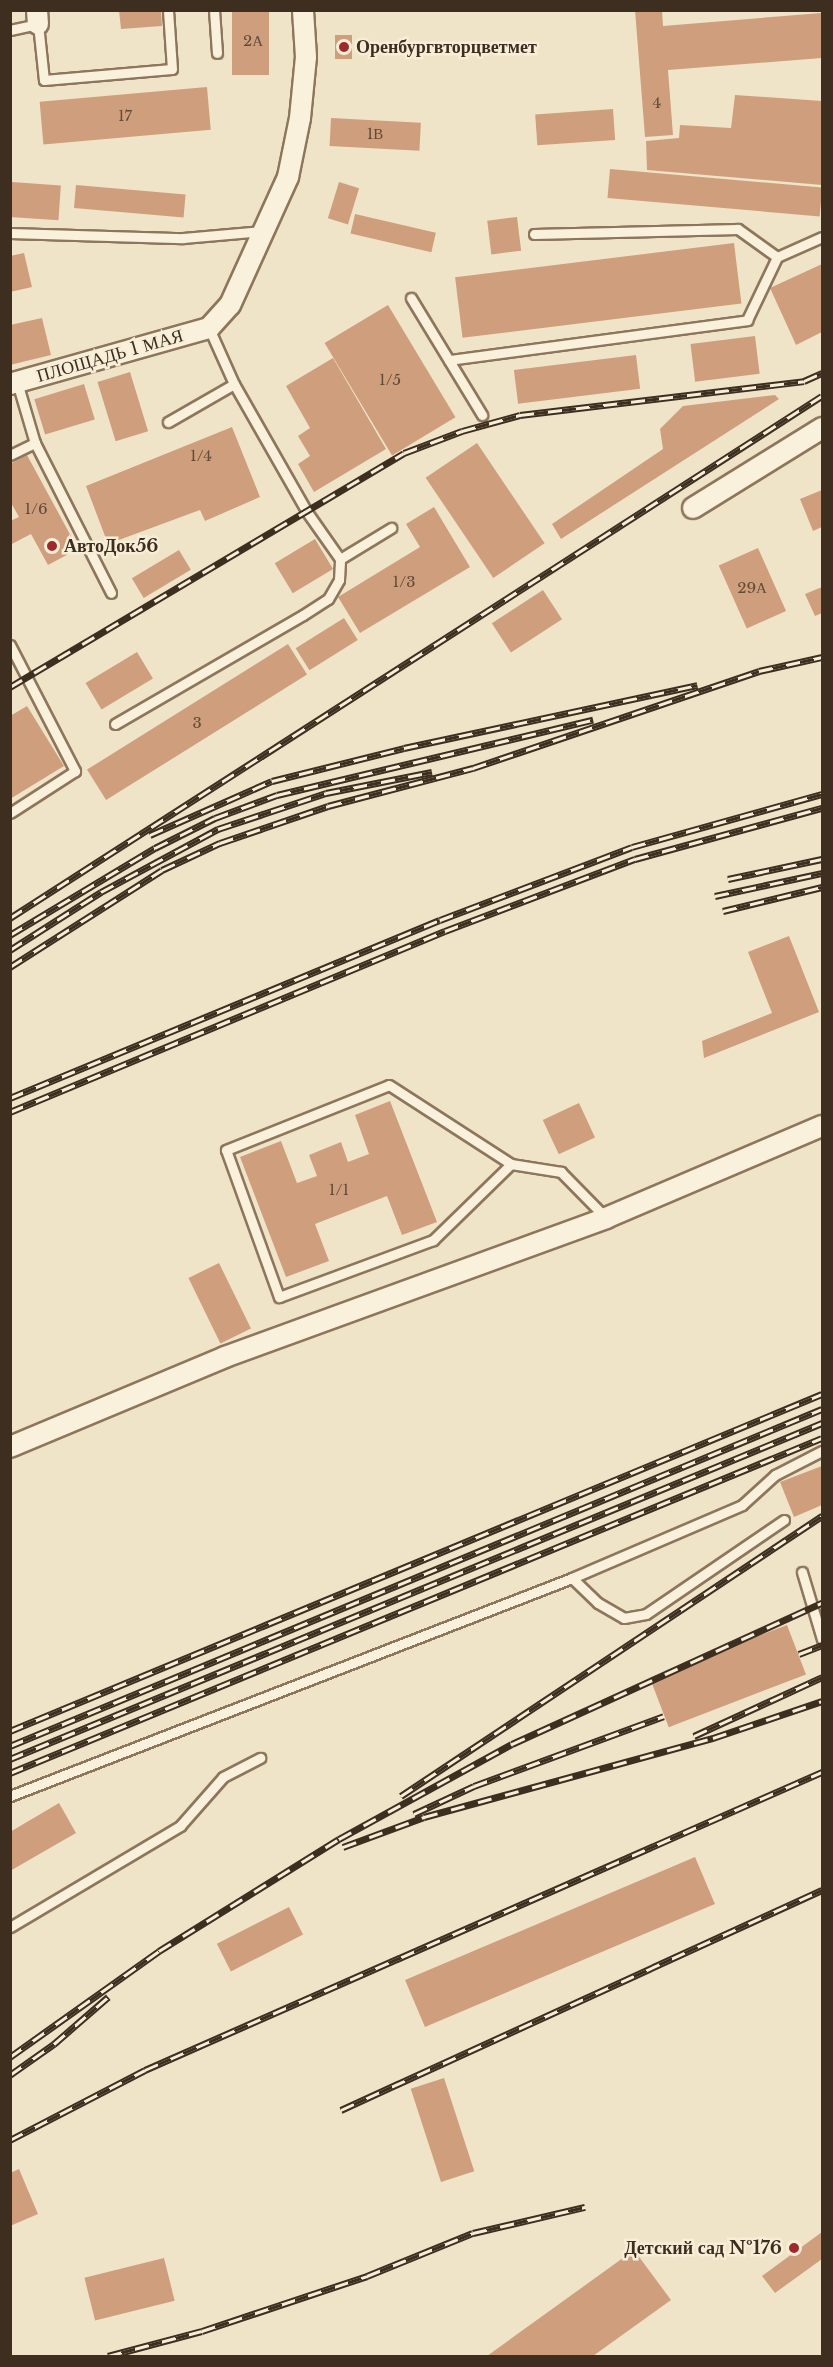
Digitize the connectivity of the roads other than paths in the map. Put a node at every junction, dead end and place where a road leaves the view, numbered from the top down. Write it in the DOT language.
graph roads {
  1 [pos="168,10"];
  2 [pos="214,10"];
  3 [pos="303,10"];
  4 [pos="37,17"];
  5 [pos="10,30"];
  6 [pos="217,53"];
  7 [pos="265,231"];
  8 [pos="10,233"];
  9 [pos="534,234"];
  10 [pos="822,237"];
  11 [pos="777,257"];
  12 [pos="411,298"];
  13 [pos="209,328"];
  14 [pos="449,360"];
  15 [pos="14,383"];
  16 [pos="234,384"];
  17 [pos="482,415"];
  18 [pos="168,422"];
  19 [pos="822,428"];
  20 [pos="35,443"];
  21 [pos="10,454"];
  22 [pos="693,508"];
  23 [pos="391,528"];
  24 [pos="339,559"];
  25 [pos="111,593"];
  26 [pos="10,645"];
  27 [pos="115,723"];
  28 [pos="10,813"];
  29 [pos="822,1126"];
  30 [pos="511,1164"];
  31 [pos="606,1218"];
  32 [pos="10,1447"];
  33 [pos="822,1450"];
  34 [pos="784,1521"];
  35 [pos="802,1572"];
  36 [pos="572,1578"];
  37 [pos="822,1639"];
  38 [pos="260,1758"];
  39 [pos="10,1796"];
  40 [pos="10,1927"];
  1 -- 4 [label="lane"];
  2 -- 6 [label="lane"];
  3 -- 7 [label="street"];
  4 -- 5 [label="lane"];
  7 -- 8 [label="lane"];
  7 -- 13 [label="street"];
  9 -- 11 [label="lane"];
  10 -- 11 [label="lane"];
  11 -- 14 [label="lane"];
  12 -- 14 [label="lane"];
  13 -- 15 [label="street, ПЛОЩАДЬ 1 МАЯ"];
  13 -- 16 [label="lane"];
  14 -- 17 [label="lane"];
  15 -- 20 [label="lane"];
  16 -- 18 [label="lane"];
  16 -- 24 [label="lane"];
  19 -- 22 [label="street"];
  20 -- 21 [label="lane"];
  20 -- 25 [label="lane"];
  23 -- 24 [label="lane"];
  24 -- 27 [label="lane"];
  26 -- 28 [label="lane"];
  29 -- 31 [label="street"];
  30 -- 30 [label="lane"];
  30 -- 31 [label="lane"];
  31 -- 32 [label="street"];
  33 -- 36 [label="lane"];
  34 -- 36 [label="lane"];
  35 -- 37 [label="lane"];
  36 -- 39 [label="lane"];
  38 -- 40 [label="lane"];
}
